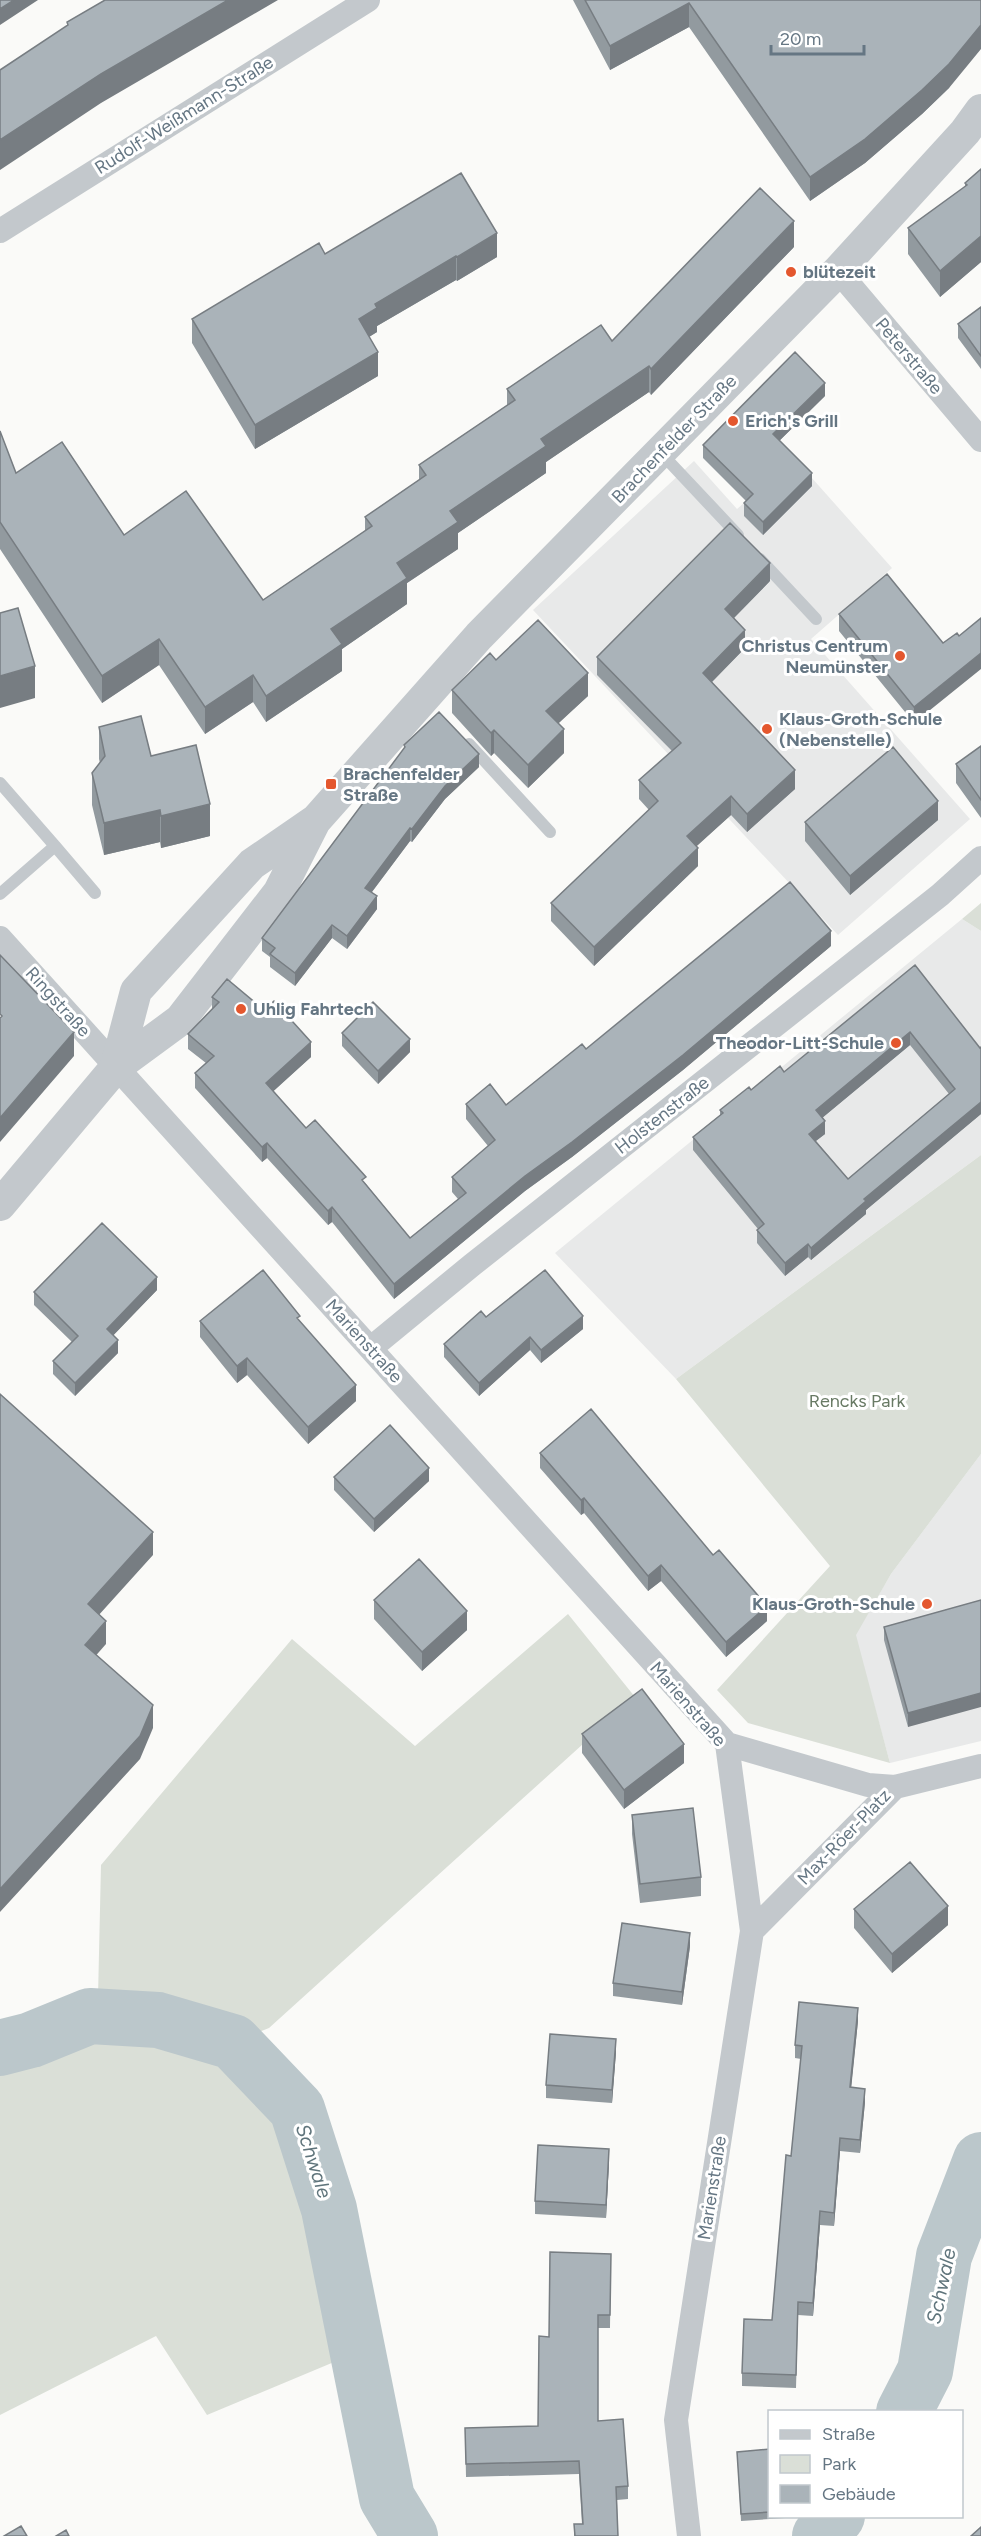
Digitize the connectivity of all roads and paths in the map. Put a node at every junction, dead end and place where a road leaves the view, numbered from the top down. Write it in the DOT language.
graph roads {
  1 [pos="368,0"];
  2 [pos="981,110"];
  3 [pos="0,231"];
  4 [pos="838,271"];
  5 [pos="978,431"];
  6 [pos="660,452"];
  7 [pos="816,620"];
  8 [pos="464,739"];
  9 [pos="0,783"];
  10 [pos="316,819"];
  11 [pos="550,832"];
  12 [pos="55,846"];
  13 [pos="981,858"];
  14 [pos="95,893"];
  15 [pos="0,894"];
  16 [pos="0,938"];
  17 [pos="116,1067"];
  18 [pos="0,1205"];
  19 [pos="370,1348"];
  20 [pos="727,1744"];
  21 [pos="981,1766"];
  22 [pos="895,1787"];
  23 [pos="752,1931"];
  24 [pos="689,2536"];
  1 -- 3 [label="street, Rudolf-Weißmann-Straße"];
  2 -- 4 [label="street, Brachenfelder Straße"];
  4 -- 5 [label="street, Peterstraße"];
  4 -- 6 [label="street, Brachenfelder Straße"];
  6 -- 7 [label="lane"];
  6 -- 10 [label="street, Brachenfelder Straße"];
  8 -- 11 [label="lane"];
  9 -- 12 [label="lane"];
  10 -- 17 [label="street, Brachenfelder Straße"];
  10 -- 17 [label="street, Brachenfelder Straße"];
  12 -- 14 [label="lane"];
  12 -- 15 [label="lane"];
  13 -- 19 [label="street, Holstenstraße"];
  16 -- 17 [label="street, Ringstraße"];
  17 -- 18 [label="street, Brachenfelder Straße"];
  17 -- 19 [label="street, Marienstraße"];
  19 -- 20 [label="street, Marienstraße"];
  20 -- 22 [label="street, Max-Röer-Platz"];
  20 -- 23 [label="street, Marienstraße"];
  21 -- 22 [label="street"];
  22 -- 23 [label="street, Max-Röer-Platz"];
  23 -- 24 [label="street, Marienstraße"];
}
